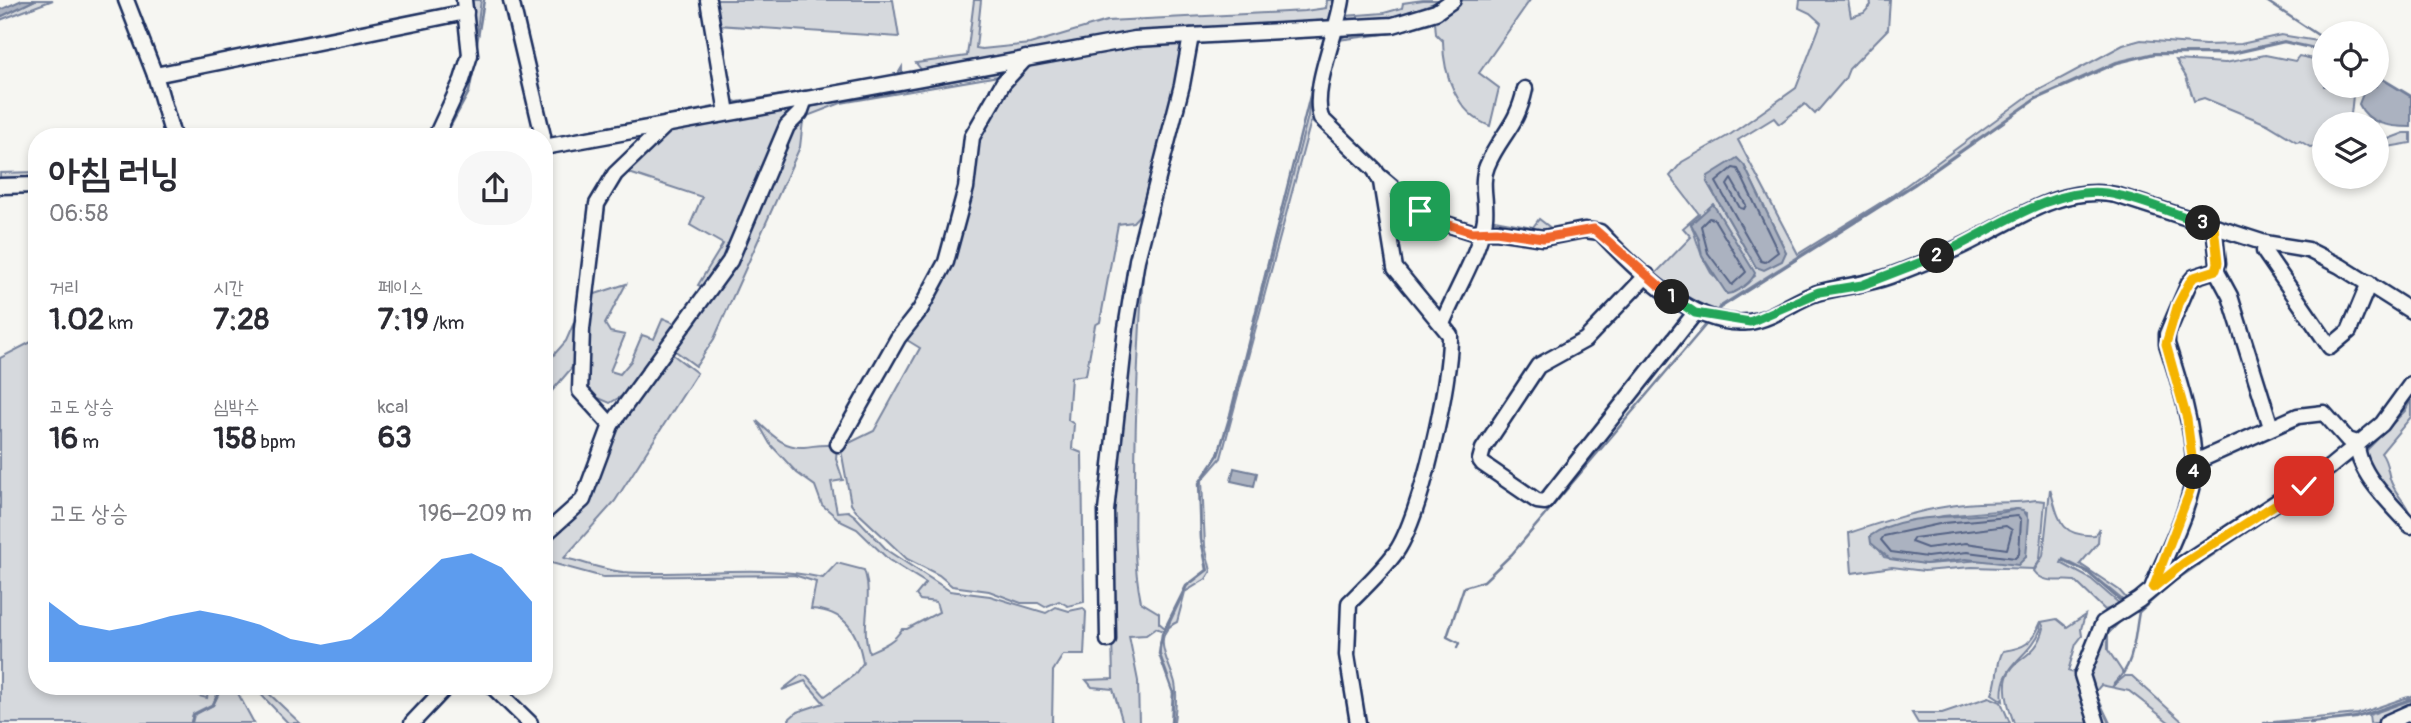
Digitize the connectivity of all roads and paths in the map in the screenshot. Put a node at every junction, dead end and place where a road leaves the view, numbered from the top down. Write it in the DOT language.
graph roads {
  1 [pos="126,0"];
  2 [pos="511,0"];
  3 [pos="708,0"];
  4 [pos="1342,0"];
  5 [pos="1453,0"];
  6 [pos="465,6"];
  7 [pos="1338,29"];
  8 [pos="1191,36"];
  9 [pos="1026,58"];
  10 [pos="155,75"];
  11 [pos="1525,89"];
  12 [pos="806,99"];
  13 [pos="727,113"];
  14 [pos="667,124"];
  15 [pos="171,128"];
  16 [pos="440,128"];
  17 [pos="540,128"];
  18 [pos="553,143"];
  19 [pos="1377,174"];
  20 [pos="28,185"];
  21 [pos="0,186"];
  22 [pos="2214,226"];
  23 [pos="1482,232"];
  24 [pos="2265,243"];
  25 [pos="2216,270"];
  26 [pos="1647,275"];
  27 [pos="2369,282"];
  28 [pos="2411,311"];
  29 [pos="1695,313"];
  30 [pos="1442,324"];
  31 [pos="2411,384"];
  32 [pos="611,425"];
  33 [pos="2271,427"];
  34 [pos="2357,443"];
  35 [pos="838,444"];
  36 [pos="2193,463"];
  37 [pos="2411,526"];
  38 [pos="553,528"];
  39 [pos="2153,588"];
  40 [pos="1108,639"];
  41 [pos="438,695"];
  42 [pos="501,695"];
  43 [pos="2411,712"];
  44 [pos="412,723"];
  45 [pos="530,723"];
  46 [pos="1358,723"];
  47 [pos="2097,723"];
  48 [pos="2386,723"];
  1 -- 10 [label="street"];
  2 -- 17 [label="street"];
  3 -- 13 [label="street"];
  4 -- 7 [label="street"];
  5 -- 7 [label="street"];
  6 -- 10 [label="street"];
  6 -- 16 [label="street"];
  7 -- 8 [label="street"];
  7 -- 19 [label="street"];
  8 -- 9 [label="street"];
  8 -- 40 [label="street"];
  9 -- 12 [label="street"];
  9 -- 35 [label="street"];
  10 -- 15 [label="street"];
  11 -- 23 [label="street"];
  12 -- 13 [label="street"];
  12 -- 32 [label="street"];
  13 -- 14 [label="street"];
  14 -- 18 [label="street"];
  14 -- 32 [label="street"];
  19 -- 23 [label="street"];
  19 -- 30 [label="street"];
  20 -- 21 [label="street"];
  22 -- 24 [label="street"];
  22 -- 25 [label="street"];
  22 -- 29 [label="street"];
  23 -- 26 [label="street"];
  23 -- 30 [label="street"];
  24 -- 27 [label="street"];
  24 -- 27 [label="street"];
  25 -- 33 [label="street"];
  25 -- 36 [label="street"];
  26 -- 29 [label="street"];
  26 -- 29 [label="street"];
  27 -- 28 [label="street"];
  30 -- 46 [label="street"];
  31 -- 34 [label="street"];
  32 -- 38 [label="street"];
  33 -- 34 [label="street"];
  33 -- 36 [label="street"];
  34 -- 37 [label="street"];
  34 -- 39 [label="street"];
  36 -- 39 [label="street"];
  39 -- 47 [label="street"];
  41 -- 44 [label="street"];
  42 -- 45 [label="street"];
  43 -- 48 [label="street"];
}
